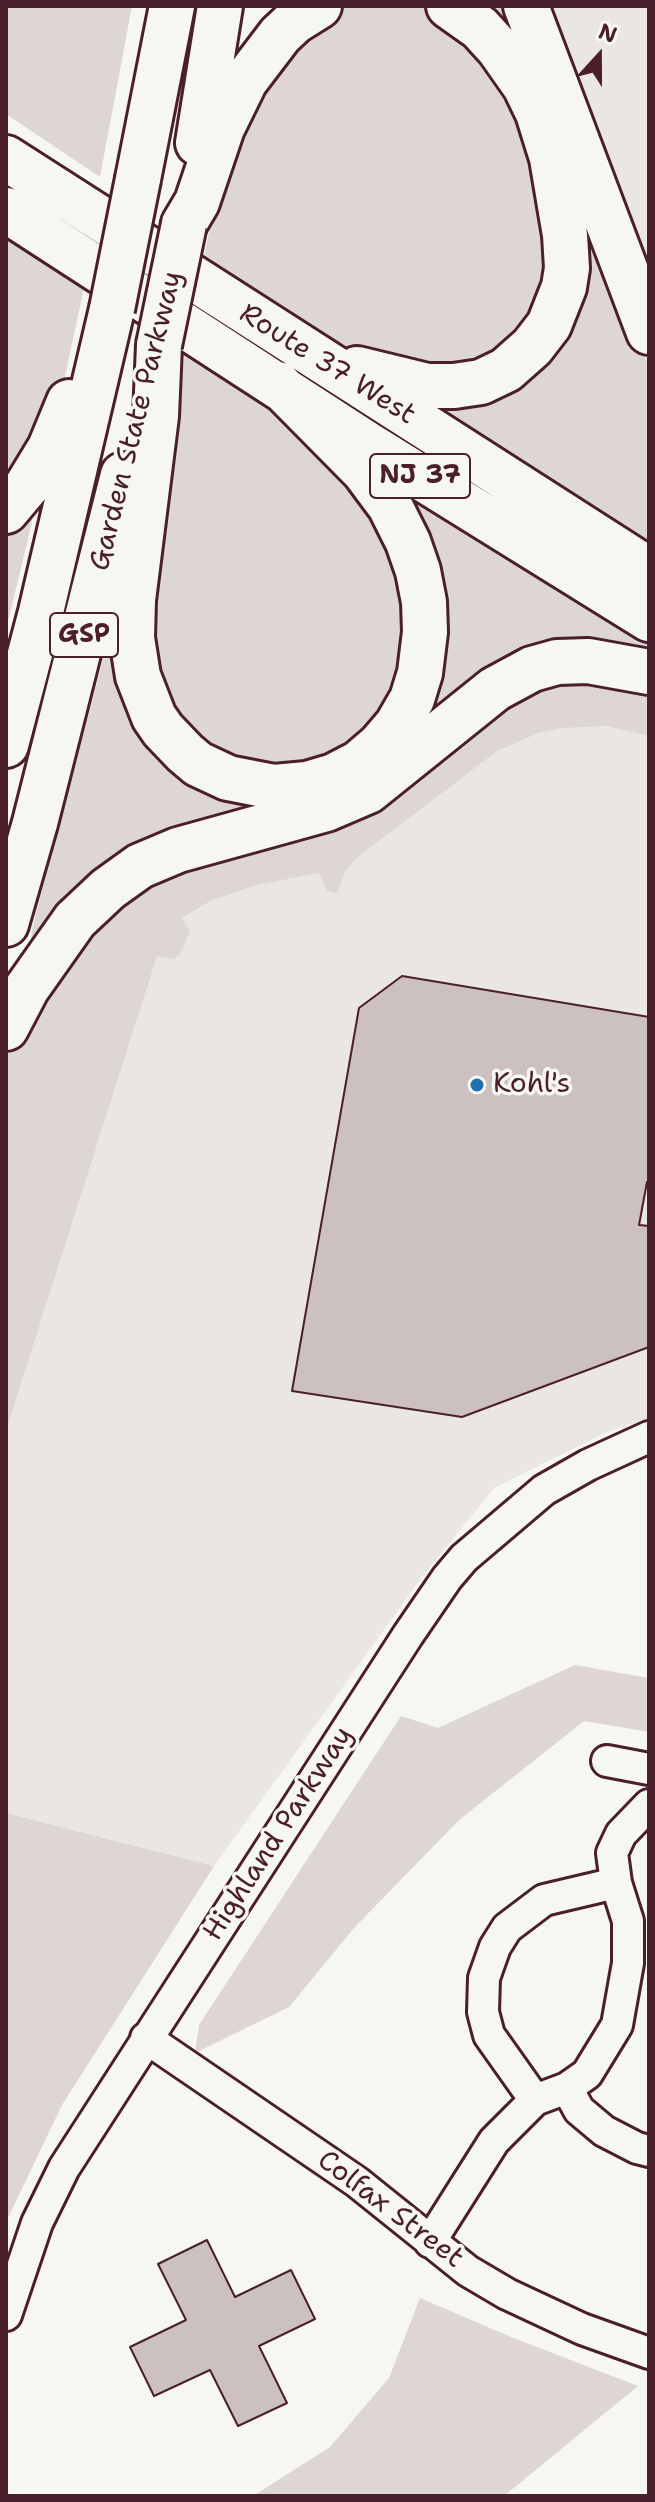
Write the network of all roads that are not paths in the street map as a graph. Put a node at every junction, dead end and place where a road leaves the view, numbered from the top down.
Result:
1 (150, 6) edge
2 (172, 6) edge
3 (220, 6) edge
4 (319, 6) edge
5 (449, 6) edge
6 (526, 6) edge
7 (7, 158) edge
8 (138, 179) junction
9 (6, 210) edge
10 (6, 218) edge
11 (184, 224) junction
12 (46, 236) junction
13 (112, 309) junction
14 (649, 332) edge
15 (159, 345) junction
16 (313, 356) junction
17 (278, 384) junction
18 (6, 511) edge
19 (649, 570) edge
20 (649, 619) edge
21 (649, 672) edge
22 (6, 745) edge
23 (6, 924) edge
24 (6, 1028) edge
25 (649, 1437) edge
26 (607, 1761) dead end
27 (649, 1769) edge
28 (649, 1805) edge
29 (616, 1883) junction
30 (146, 2038) junction
31 (567, 2088) junction
32 (535, 2100) junction
33 (649, 2151) edge
34 (430, 2242) junction
35 (6, 2315) edge
36 (649, 2353) edge

1 - 8 highway
2 - 8 highway, Garden State Parkway / GSP
3 - 11 highway, Garden State Parkway / GSP
4 - 11 highway
5 - 16 highway
6 - 14 highway
7 - 16 highway, Route 37 West / NJ 37
8 - 13 highway, Garden State Parkway / GSP, bridge
9 - 12 highway, Route 37 West / NJ 37
10 - 12 highway
11 - 15 highway, Garden State Parkway / GSP, bridge
12 - 17 highway, Route 37 West / NJ 37
13 - 18 highway
13 - 22 highway, Garden State Parkway / GSP
15 - 17 highway
15 - 23 highway, Garden State Parkway / GSP
16 - 19 highway, Route 37 West / NJ 37
17 - 20 highway, Route 37 West / NJ 37
21 - 24 highway
25 - 30 street, Highland Parkway
26 - 27 street
28 - 29 street
29 - 31 street
29 - 32 street
30 - 34 street, Colfax Street
30 - 35 street, Highland Parkway
31 - 32 street
31 - 33 street
32 - 34 street
34 - 36 street, Colfax Street

